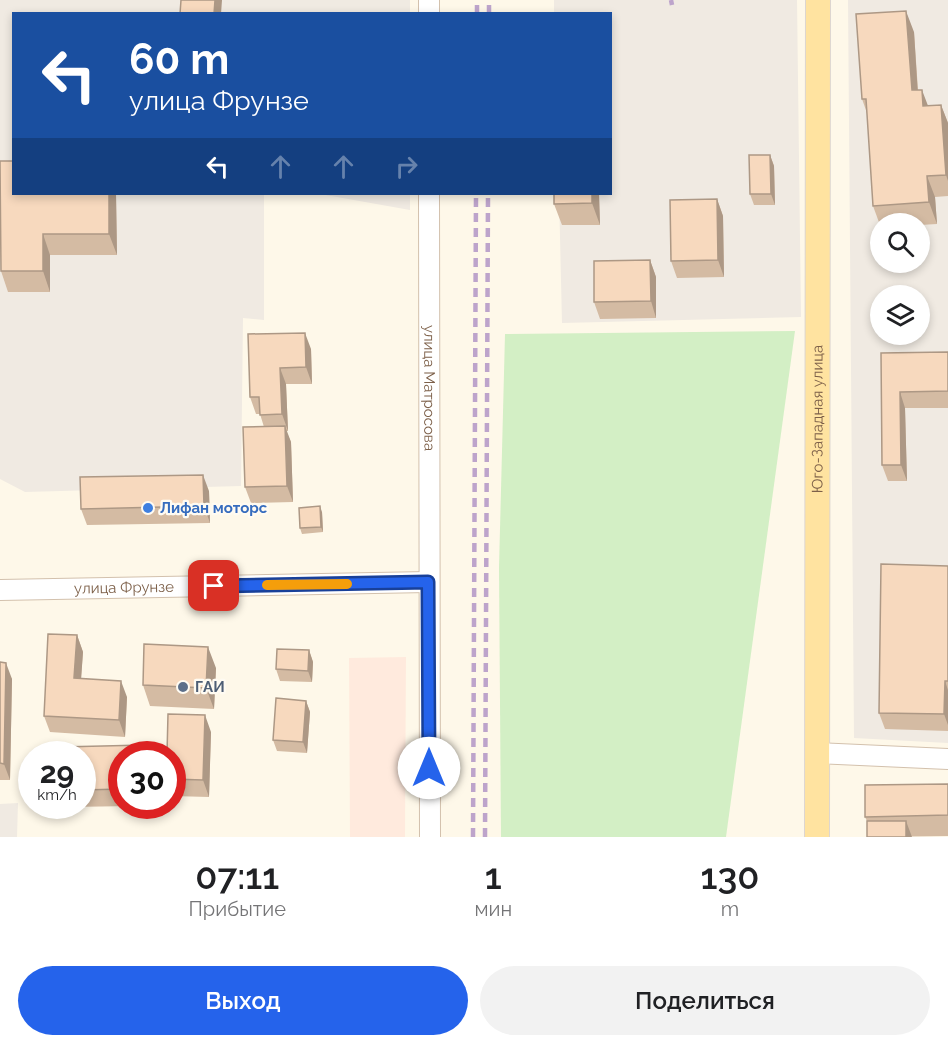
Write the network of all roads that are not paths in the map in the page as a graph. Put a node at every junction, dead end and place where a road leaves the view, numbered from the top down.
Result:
1 (818, 0) edge
2 (429, 195) edge
3 (428, 582) junction
4 (0, 590) edge
5 (816, 753) junction
6 (948, 759) edge
7 (430, 837) edge
8 (817, 837) edge

1 - 5 main road, Юго-Западная улица
2 - 3 street, улица Матросова
3 - 4 street, улица Фрунзе
3 - 7 street, улица Матросова
5 - 6 street
5 - 8 main road, Юго-Западная улица

